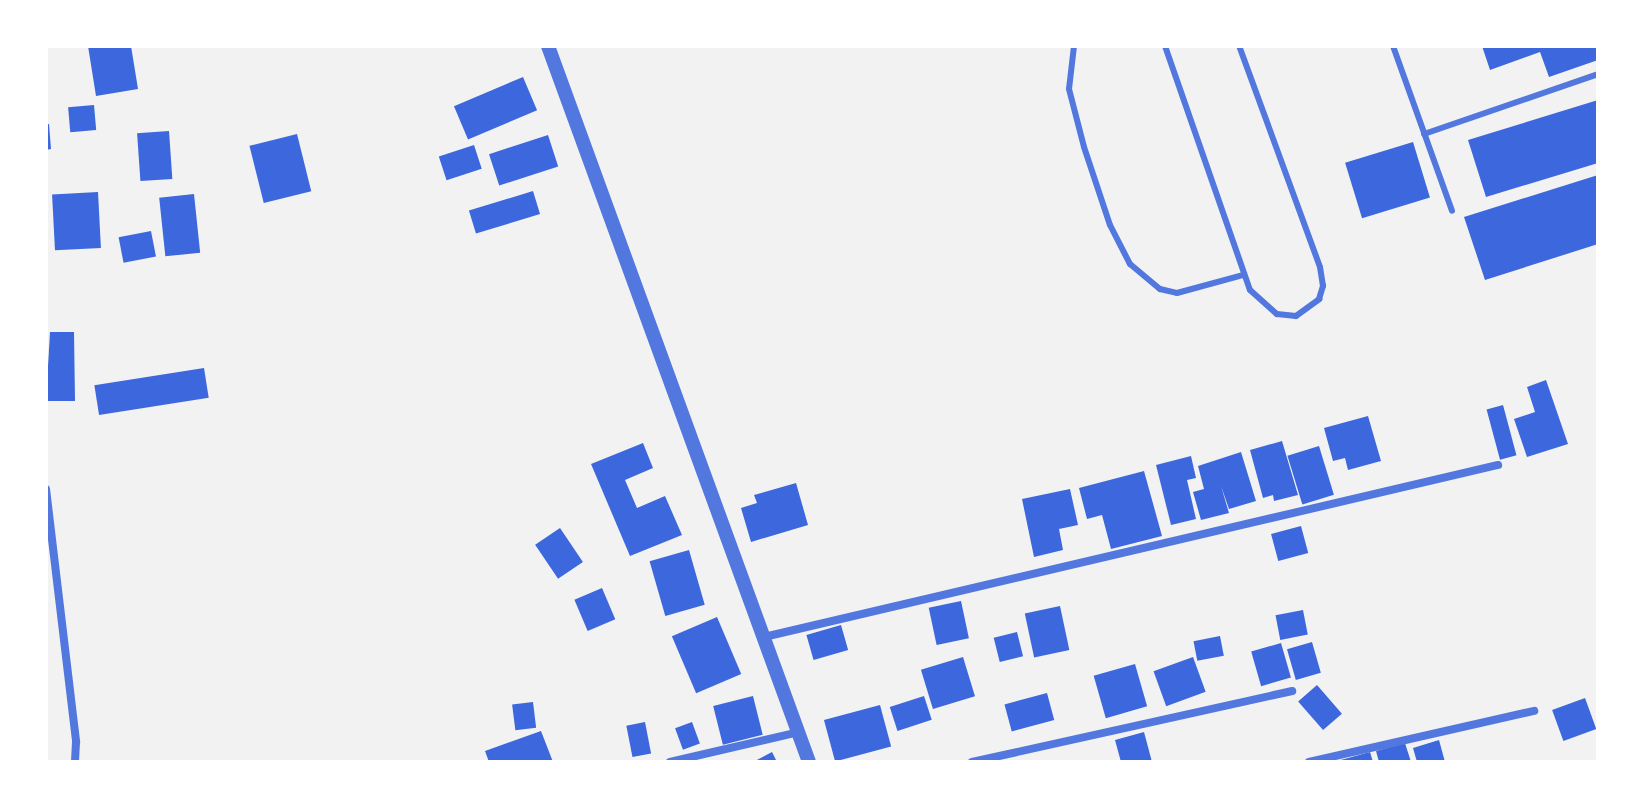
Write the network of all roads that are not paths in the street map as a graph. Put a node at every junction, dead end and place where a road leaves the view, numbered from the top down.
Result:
1 (548, 46) edge
2 (1074, 46) edge
3 (1165, 46) edge
4 (1239, 46) edge
5 (1393, 46) edge
6 (1598, 74) edge
7 (1424, 134) junction
8 (1452, 211) dead end
9 (1243, 275) junction
10 (1498, 465) dead end
11 (46, 489) edge
12 (764, 637) junction
13 (1292, 691) dead end
14 (1534, 711) dead end
15 (799, 732) junction
16 (75, 762) edge
17 (670, 762) edge
18 (809, 762) edge
19 (972, 762) edge
20 (1309, 762) edge

1 - 12 street
2 - 9 lane
3 - 9 lane
4 - 9 lane
5 - 7 lane
6 - 7 lane
7 - 8 lane
10 - 12 street
11 - 16 street
12 - 15 street
13 - 19 street
14 - 20 street
15 - 17 street
15 - 18 street

